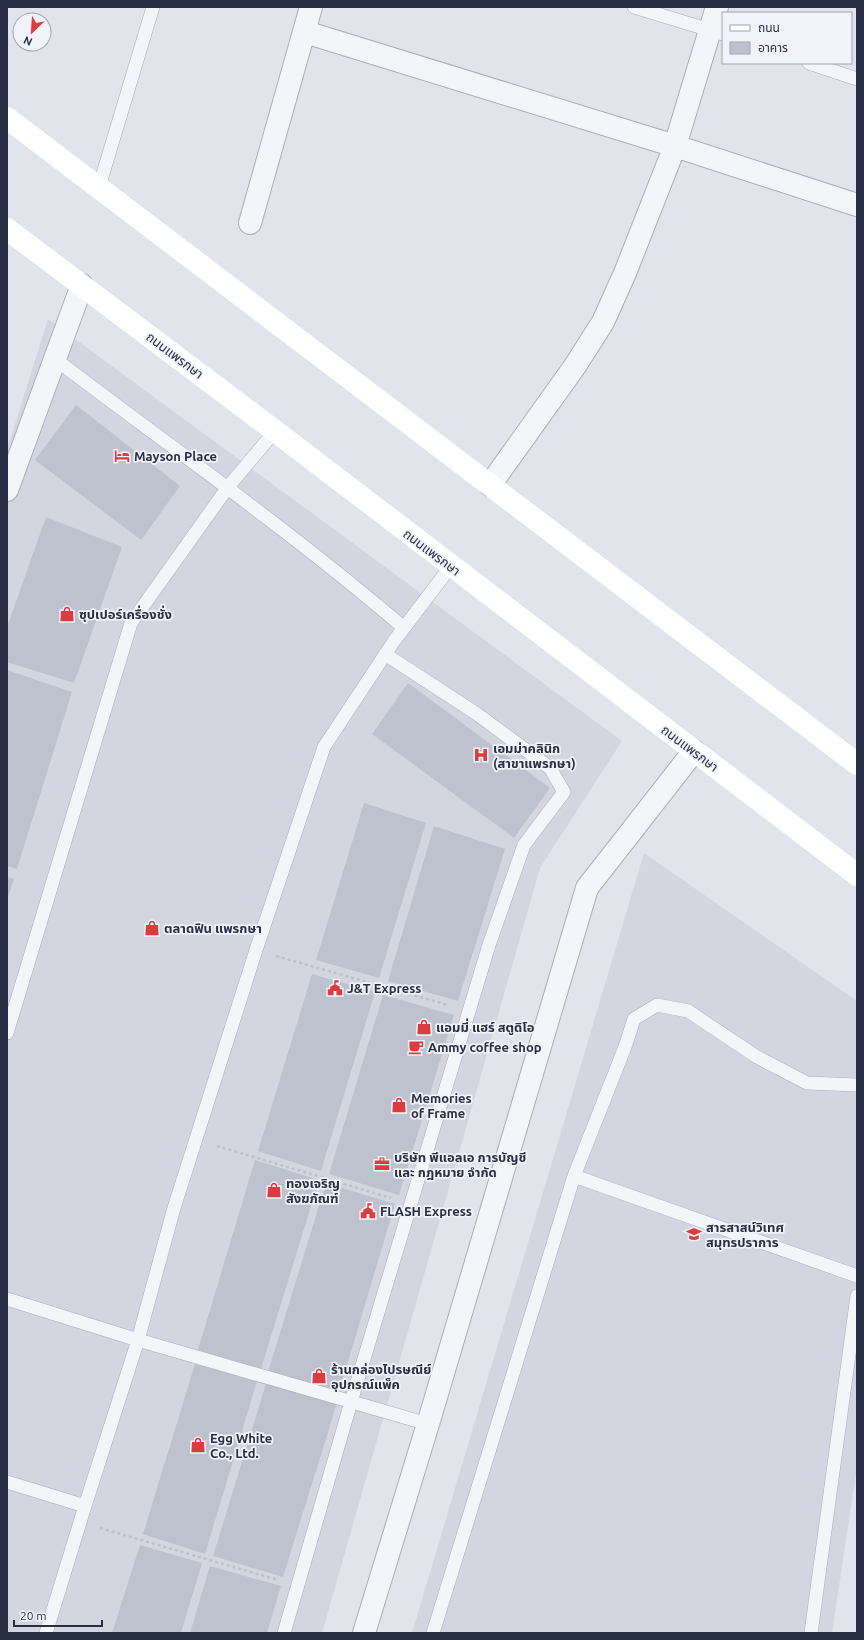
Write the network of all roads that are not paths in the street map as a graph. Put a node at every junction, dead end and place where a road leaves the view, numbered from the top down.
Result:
1 (152, 7) edge
2 (311, 7) edge
3 (634, 7) edge
4 (717, 7) edge
5 (304, 32) junction
6 (717, 32) edge
7 (812, 64) edge
8 (857, 79) edge
9 (7, 118) edge
10 (675, 146) junction
11 (99, 187) junction
12 (857, 205) edge
13 (250, 223) dead end
14 (7, 229) edge
15 (82, 286) junction
16 (55, 360) junction
17 (275, 431) junction
18 (490, 484) junction
19 (228, 487) junction
20 (7, 490) edge
21 (451, 566) junction
22 (404, 628) junction
23 (385, 654) junction
24 (694, 751) junction
25 (857, 764) edge
26 (857, 876) edge
27 (7, 1033) edge
28 (857, 1085) edge
29 (574, 1176) junction
30 (857, 1276) edge
31 (857, 1296) edge
32 (7, 1299) edge
33 (138, 1340) junction
34 (351, 1402) junction
35 (428, 1424) junction
36 (7, 1482) edge
37 (84, 1506) junction
38 (46, 1633) edge
39 (284, 1633) edge
40 (364, 1633) edge
41 (433, 1633) edge
42 (811, 1633) edge

1 - 11 lane
2 - 5 street
3 - 6 lane
4 - 6 street
5 - 10 street
5 - 13 street
6 - 10 street
7 - 8 lane
9 - 11 main road
10 - 12 street
10 - 18 street
11 - 18 main road
14 - 15 main road, ถนนแพรกษา
15 - 16 street
15 - 17 main road, ถนนแพรกษา
16 - 19 lane
16 - 20 street
17 - 19 lane
17 - 21 main road, ถนนแพรกษา
18 - 25 main road
19 - 22 lane
19 - 27 lane
21 - 22 lane
21 - 24 main road, ถนนแพรกษา
22 - 23 lane
23 - 33 lane
23 - 34 lane
24 - 26 main road, ถนนแพรกษา
24 - 35 street
28 - 29 lane
29 - 30 lane
29 - 41 lane
31 - 42 lane
32 - 33 lane
33 - 34 lane
33 - 37 lane
34 - 35 lane
34 - 39 lane
35 - 40 street
36 - 37 lane
37 - 38 lane

